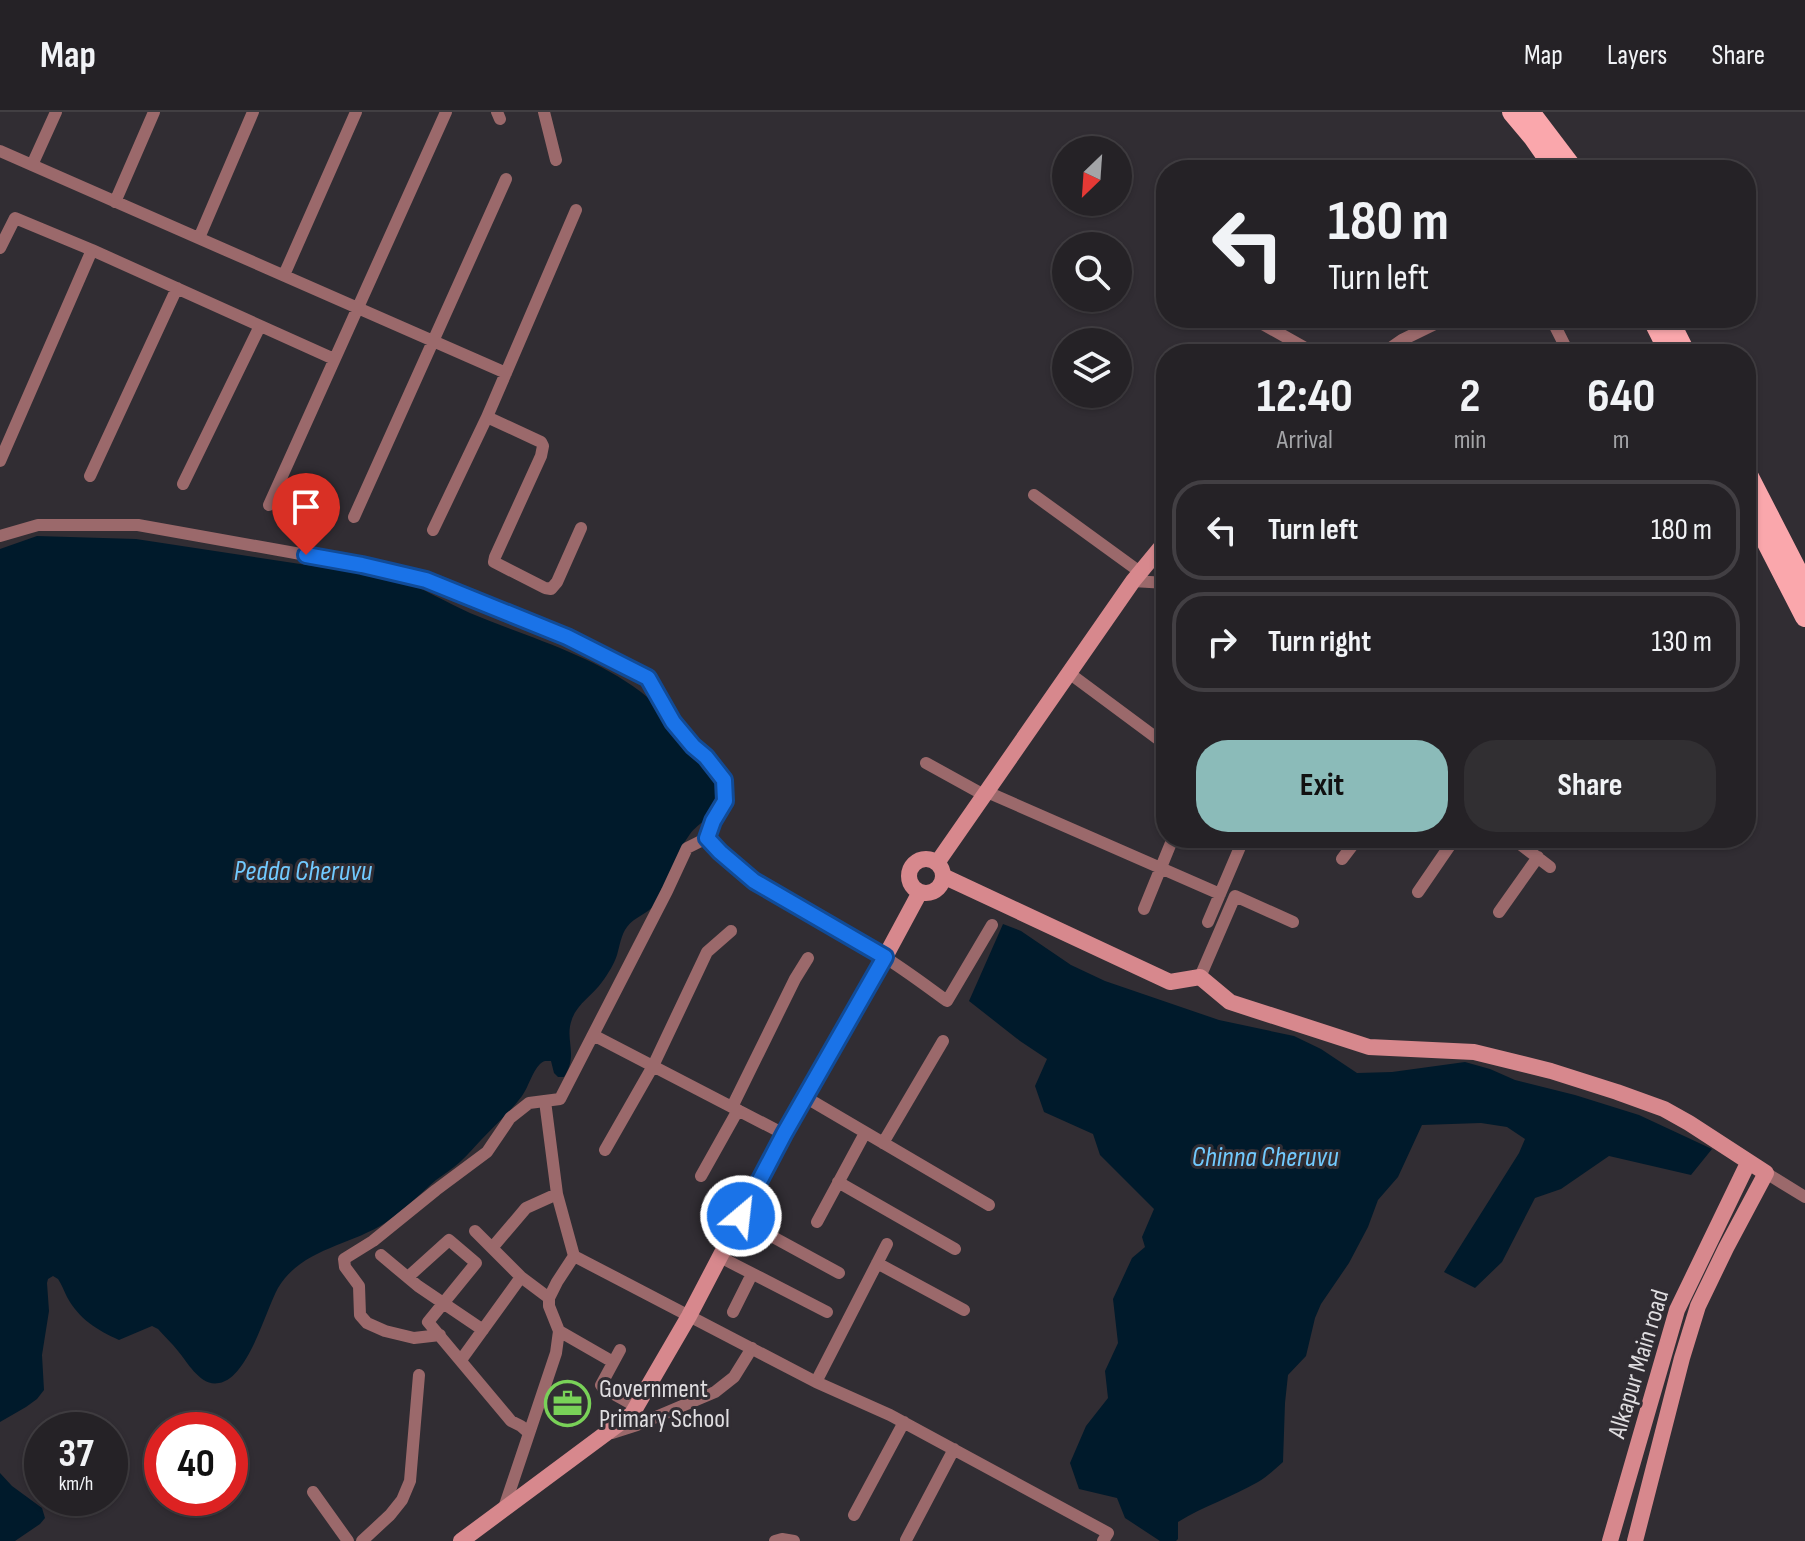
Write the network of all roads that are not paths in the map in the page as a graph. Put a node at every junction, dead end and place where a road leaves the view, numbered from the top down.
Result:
1 (56, 112) edge
2 (154, 112) edge
3 (253, 112) edge
4 (356, 112) edge
5 (446, 112) edge
6 (544, 112) edge
7 (1512, 112) edge
8 (1530, 112) edge
9 (0, 151) edge
10 (556, 160) dead end
11 (1549, 160) edge
12 (1566, 160) edge
13 (32, 165) junction
14 (506, 179) dead end
15 (115, 202) junction
16 (576, 210) dead end
17 (199, 238) junction
18 (0, 248) edge
19 (92, 250) junction
20 (284, 275) junction
21 (177, 288) junction
22 (357, 307) junction
23 (260, 326) junction
24 (1270, 328) edge
25 (1427, 328) edge
26 (434, 341) junction
27 (1298, 344) edge
28 (1396, 344) edge
29 (334, 359) junction
30 (506, 373) junction
31 (487, 417) junction
32 (0, 461) edge
33 (90, 476) dead end
34 (183, 484) dead end
35 (1756, 490) edge
36 (1034, 495) dead end
37 (269, 505) dead end
38 (354, 517) dead end
39 (581, 528) dead end
40 (433, 530) dead end
41 (1756, 535) edge
42 (0, 536) edge
43 (1156, 553) edge
44 (1136, 577) junction
45 (1156, 581) edge
46 (1805, 586) edge
47 (1805, 617) edge
48 (1069, 673) junction
49 (1156, 738) edge
50 (926, 763) dead end
51 (986, 793) junction
52 (707, 838) junction
53 (1169, 848) edge
54 (1240, 848) edge
55 (1350, 848) edge
56 (1448, 848) edge
57 (1526, 848) edge
58 (1538, 857) junction
59 (1342, 859) dead end
60 (1550, 867) dead end
61 (1160, 869) junction
62 (940, 870) junction
63 (920, 892) junction
64 (1418, 892) dead end
65 (1220, 894) junction
66 (1144, 909) dead end
67 (1499, 912) dead end
68 (1208, 922) dead end
69 (1293, 922) dead end
70 (992, 925) dead end
71 (731, 931) dead end
72 (885, 957) junction
73 (808, 958) dead end
74 (1200, 977) junction
75 (593, 1035) junction
76 (943, 1041) dead end
77 (653, 1066) junction
78 (805, 1097) junction
79 (545, 1101) junction
80 (735, 1108) junction
81 (865, 1133) junction
82 (784, 1134) junction
83 (883, 1143) junction
84 (605, 1150) dead end
85 (1748, 1163) junction
86 (1766, 1173) junction
87 (701, 1176) dead end
88 (838, 1182) junction
89 (557, 1194) junction
90 (1805, 1197) edge
91 (989, 1205) dead end
92 (740, 1219) junction
93 (817, 1222) dead end
94 (475, 1231) dead end
95 (887, 1244) dead end
96 (492, 1248) junction
97 (955, 1249) dead end
98 (381, 1255) dead end
99 (574, 1256) junction
100 (720, 1257) junction
101 (877, 1263) junction
102 (839, 1273) dead end
103 (752, 1274) junction
104 (408, 1277) junction
105 (521, 1277) junction
106 (549, 1298) junction
107 (444, 1303) junction
108 (964, 1310) dead end
109 (733, 1312) dead end
110 (827, 1312) dead end
111 (689, 1316) junction
112 (483, 1330) junction
113 (559, 1331) junction
114 (440, 1335) junction
115 (752, 1348) junction
116 (620, 1350) dead end
117 (461, 1360) junction
118 (613, 1362) junction
119 (419, 1375) dead end
120 (816, 1382) junction
121 (637, 1407) junction
122 (904, 1422) junction
123 (529, 1433) junction
124 (605, 1435) junction
125 (954, 1449) junction
126 (313, 1492) dead end
127 (504, 1508) junction
128 (854, 1515) dead end
129 (906, 1540) edge
130 (348, 1541) edge
131 (362, 1541) edge
132 (461, 1541) edge
133 (775, 1541) edge
134 (794, 1541) edge
135 (1103, 1541) edge
136 (1610, 1541) edge
137 (1635, 1541) edge

1 - 13 street
2 - 15 street
3 - 17 street
4 - 20 street
5 - 22 street
6 - 10 street
7 - 11 main road
8 - 12 main road
9 - 13 street
13 - 15 street
14 - 26 street
15 - 17 street
16 - 30 street
17 - 20 street
18 - 19 street
19 - 21 street
19 - 32 street
20 - 22 street
21 - 23 street
21 - 33 street
22 - 26 street
22 - 29 street
23 - 29 street
23 - 34 street
24 - 27 street
25 - 28 street
26 - 30 street
26 - 38 street
29 - 37 street
30 - 31 street
31 - 39 street
31 - 40 street
35 - 46 main road
36 - 44 street
41 - 47 main road
42 - 52 street
43 - 44 street
44 - 45 street
44 - 48 street
48 - 49 street
48 - 51 street
50 - 51 street
51 - 61 street
51 - 62 street
52 - 72 street
52 - 75 street
53 - 61 street
54 - 65 street
55 - 59 street
56 - 64 street
57 - 58 street
58 - 60 street
58 - 67 street
61 - 65 street
61 - 66 street
62 - 63 street
62 - 63 street
62 - 74 street
63 - 72 street
65 - 68 street
69 - 74 street
70 - 72 street
71 - 77 street
72 - 78 street
73 - 80 street
74 - 85 street
75 - 77 street
75 - 79 street
76 - 83 street
77 - 80 street
77 - 84 street
78 - 81 street
78 - 82 street
79 - 89 street
79 - 114 street
80 - 82 street
80 - 87 street
81 - 83 street
81 - 88 street
82 - 92 street
83 - 91 street
85 - 86 street
85 - 136 street, Alkapur Main road
86 - 90 street
86 - 137 street, Alkapur Main road
88 - 93 street
88 - 97 street
89 - 96 street
89 - 99 street
92 - 100 street
92 - 102 street
94 - 96 street
95 - 101 street
96 - 105 street
98 - 104 street
99 - 106 street
99 - 111 street
100 - 103 street
100 - 111 street
101 - 108 street
101 - 120 street
103 - 109 street
103 - 110 street
104 - 107 street
104 - 107 street
105 - 106 street
105 - 112 street
106 - 113 street
107 - 112 street
107 - 114 street
111 - 115 street
111 - 121 street
112 - 117 street
113 - 118 street
113 - 123 street
114 - 117 street
115 - 120 street
115 - 124 street
116 - 118 street
117 - 123 street
118 - 121 street
119 - 131 street
120 - 122 street
121 - 124 street
122 - 125 street
122 - 128 street
123 - 127 street
124 - 127 street
125 - 129 street
125 - 135 street
126 - 130 street
127 - 132 street
133 - 134 street

